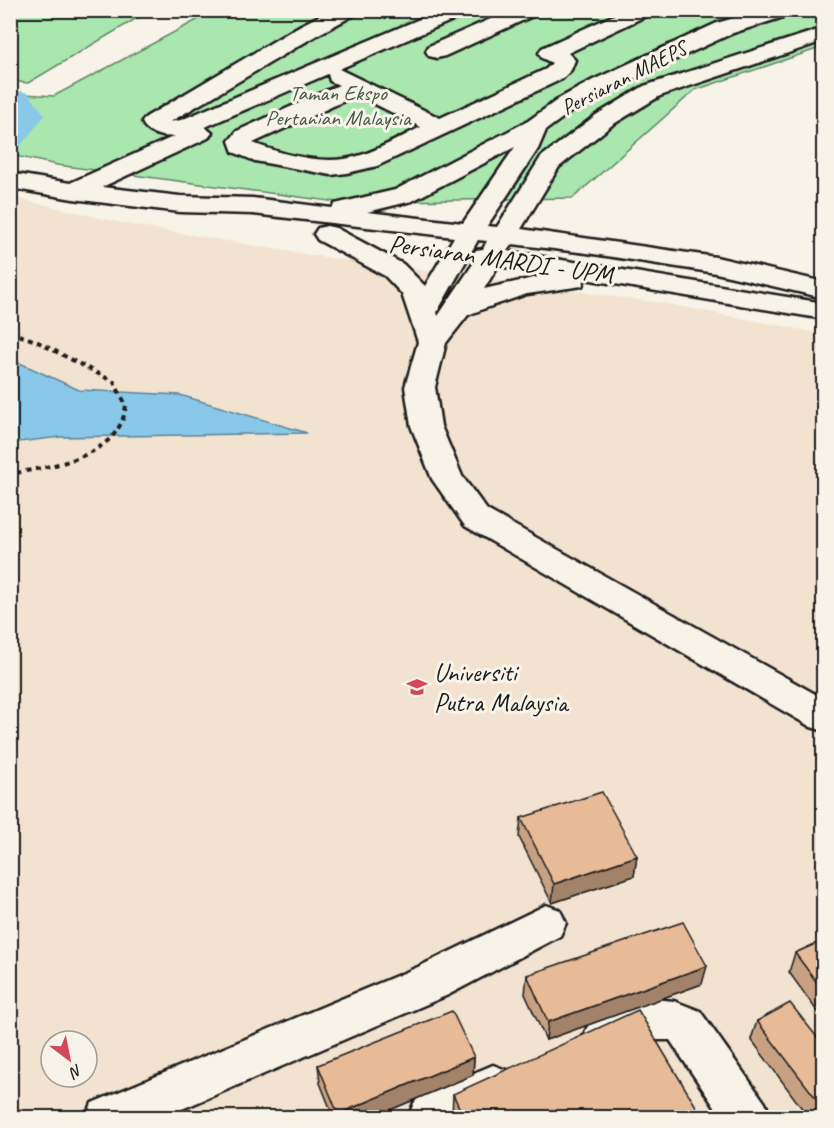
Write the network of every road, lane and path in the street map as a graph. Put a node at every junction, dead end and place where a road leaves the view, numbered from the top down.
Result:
1 (349, 10) edge
2 (460, 10) edge
3 (486, 10) edge
4 (530, 10) edge
5 (644, 10) edge
6 (795, 14) edge
7 (824, 34) edge
8 (437, 51) dead end
9 (241, 70) junction
10 (334, 75) junction
11 (357, 86) junction
12 (279, 92) junction
13 (536, 126) junction
14 (441, 128) junction
15 (10, 180) edge
16 (73, 191) junction
17 (530, 192) junction
18 (180, 204) junction
19 (310, 214) junction
20 (327, 234) junction
21 (465, 242) junction
22 (587, 245) junction
23 (497, 247) junction
24 (643, 280) junction
25 (824, 290) edge
26 (458, 309) junction
27 (824, 311) edge
28 (428, 327) junction
29 (10, 332) edge
30 (10, 474) edge
31 (824, 717) edge
32 (546, 924) dead end
33 (573, 1051) edge
34 (531, 1069) edge
35 (108, 1118) edge
36 (430, 1118) edge
37 (749, 1118) edge

1 - 9 street
2 - 12 street
3 - 10 street
4 - 8 street
5 - 14 street
6 - 13 street, Persiaran MAEPS
7 - 17 street, Persiaran MAEPS
9 - 12 street
9 - 12 street
10 - 11 street
10 - 12 street
11 - 14 street
11 - 14 street
12 - 16 street
13 - 19 street
13 - 21 street, Persiaran MAEPS
15 - 16 street, Persiaran MARDI - UPM
16 - 18 street, Persiaran MARDI - UPM
17 - 22 street
17 - 23 street, Persiaran MAEPS
18 - 19 street, Persiaran MARDI - UPM
18 - 20 street, Persiaran MARDI - UPM
19 - 21 street, Persiaran MARDI - UPM
20 - 21 street, Persiaran MARDI - UPM
20 - 28 street
21 - 23 street, Persiaran MARDI - UPM
21 - 28 street, Persiaran MAEPS
22 - 23 street, Persiaran MARDI - UPM
22 - 25 street, Persiaran MARDI - UPM
23 - 24 street, Persiaran MARDI - UPM
23 - 26 street, Persiaran MAEPS
24 - 26 street
24 - 27 street, Persiaran MARDI - UPM
26 - 28 street, Persiaran MAEPS
28 - 31 street
29 - 30 path
32 - 35 street
33 - 37 street
34 - 36 street

